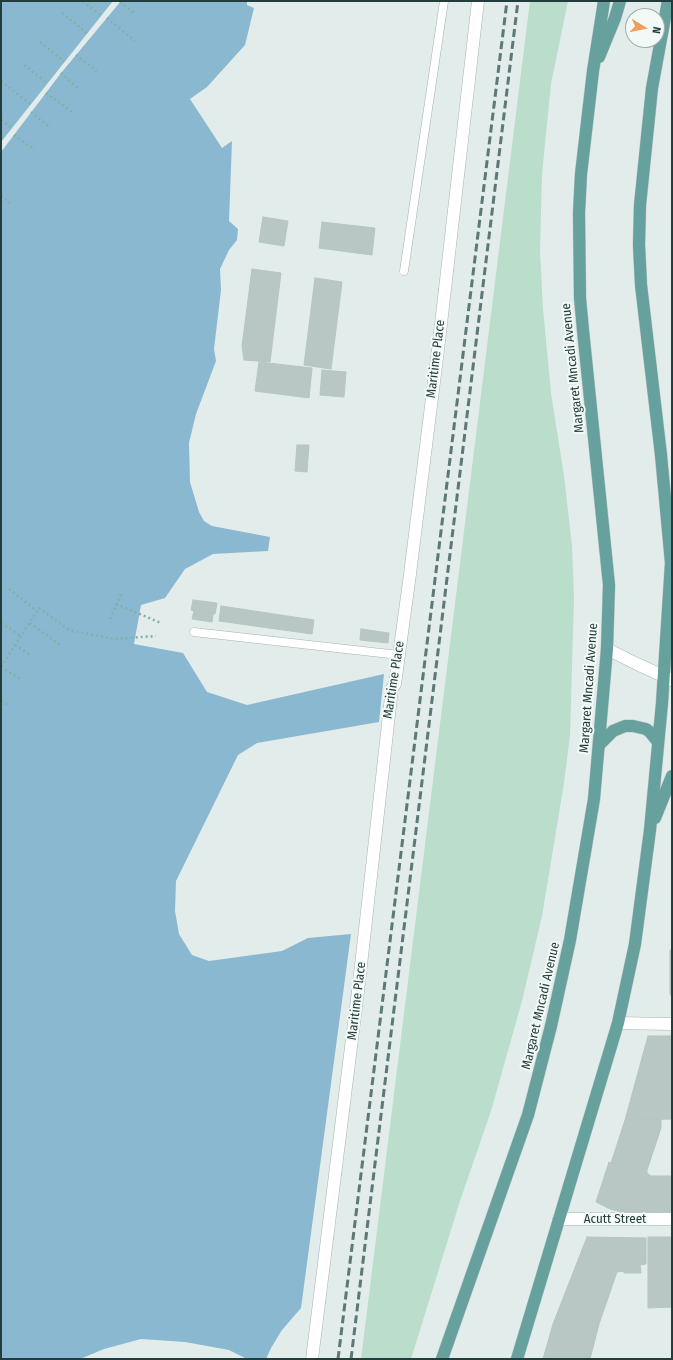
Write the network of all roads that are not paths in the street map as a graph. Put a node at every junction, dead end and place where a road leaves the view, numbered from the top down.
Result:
1 (444, 1) edge
2 (478, 1) edge
3 (604, 1) edge
4 (620, 1) edge
5 (668, 1) edge
6 (593, 71) junction
7 (404, 271) dead end
8 (194, 632) dead end
9 (608, 649) junction
10 (399, 655) junction
11 (668, 678) edge
12 (658, 742) junction
13 (600, 744) junction
14 (672, 776) edge
15 (650, 830) junction
16 (618, 1023) junction
17 (672, 1024) edge
18 (559, 1219) junction
19 (672, 1220) edge
20 (312, 1359) edge
21 (442, 1359) edge
22 (517, 1359) edge

1 - 7 lane
2 - 10 street, Maritime Place
3 - 6 main road, Margaret Mncadi Avenue
4 - 6 main road
5 - 11 main road
6 - 9 main road, Margaret Mncadi Avenue
8 - 10 lane
9 - 11 street
9 - 13 main road, Margaret Mncadi Avenue
10 - 20 street, Maritime Place
11 - 12 main road
12 - 13 main road
12 - 15 main road
13 - 21 main road, Margaret Mncadi Avenue
14 - 15 main road
15 - 16 main road
16 - 17 street
16 - 18 main road
18 - 19 street, Acutt Street
18 - 22 main road

